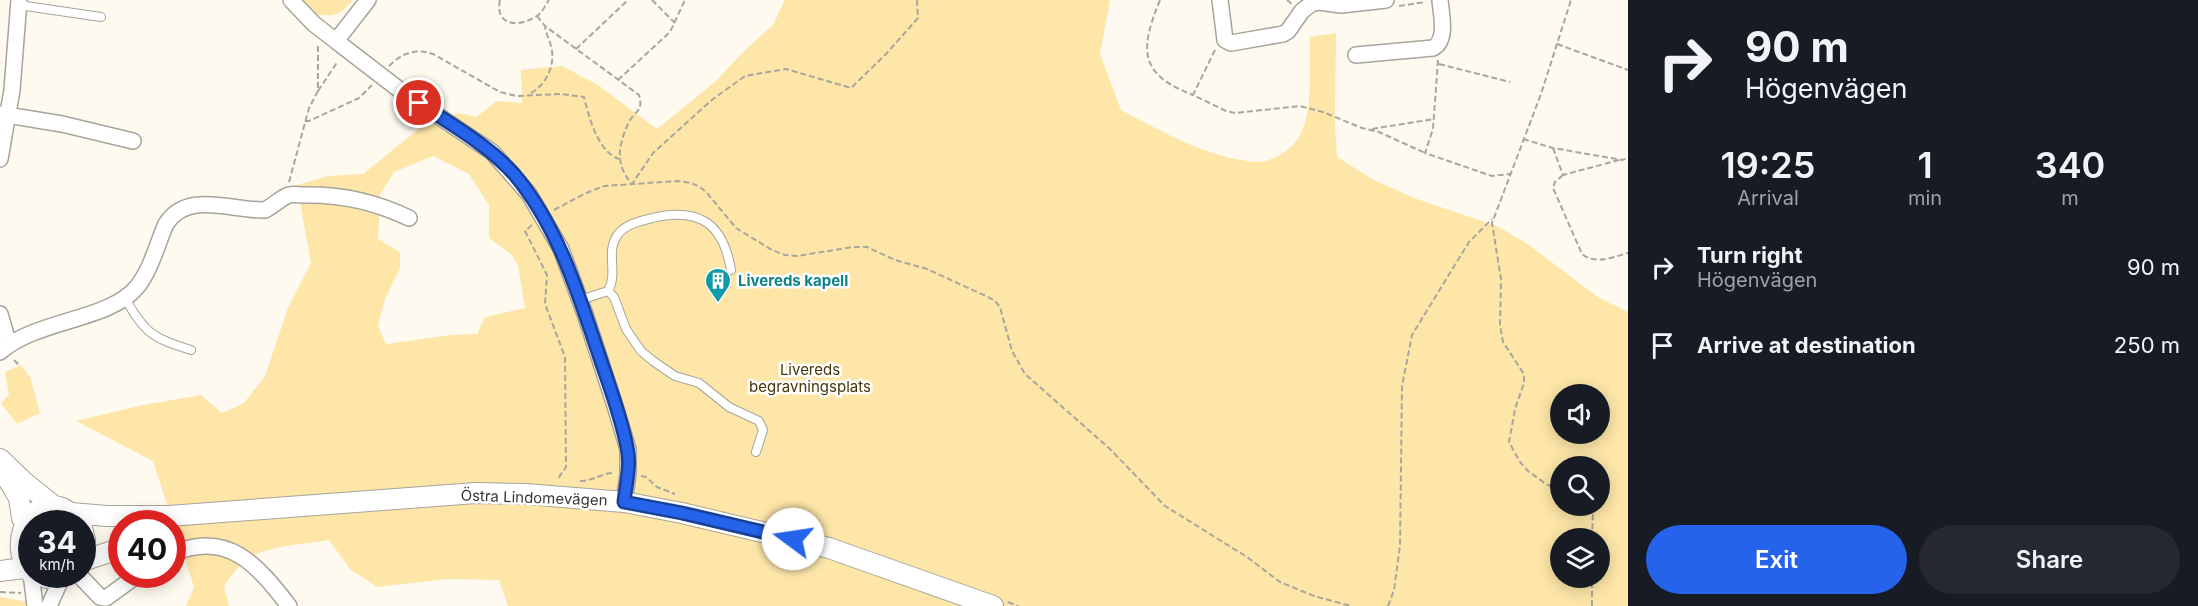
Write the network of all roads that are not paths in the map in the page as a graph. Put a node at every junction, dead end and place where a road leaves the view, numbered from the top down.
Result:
1 (291, 0) edge
2 (368, 0) edge
3 (1220, 0) edge
4 (1386, 0) edge
5 (1440, 0) edge
6 (19, 2) edge
7 (101, 17) dead end
8 (336, 41) junction
9 (1356, 55) dead end
10 (4, 115) edge
11 (133, 141) dead end
12 (0, 159) edge
13 (409, 218) dead end
14 (731, 270) dead end
15 (608, 291) junction
16 (125, 298) junction
17 (580, 300) junction
18 (0, 314) edge
19 (191, 350) dead end
20 (6, 351) edge
21 (756, 452) dead end
22 (0, 459) edge
23 (0, 466) edge
24 (624, 502) junction
25 (21, 510) edge
26 (53, 510) edge
27 (186, 522) edge
28 (18, 524) edge
29 (7, 542) edge
30 (186, 550) edge
31 (18, 558) edge
32 (0, 571) edge
33 (18, 572) edge
34 (32, 588) edge
35 (61, 588) edge
36 (87, 588) edge
37 (120, 588) edge
38 (35, 606) edge
39 (50, 606) edge
40 (289, 606) edge
41 (993, 606) edge

1 - 8 street
2 - 8 street
3 - 4 street
5 - 9 street
6 - 7 lane
6 - 10 street
8 - 17 street
10 - 11 street
10 - 12 street
13 - 16 street
14 - 15 lane
15 - 17 lane
15 - 21 lane
16 - 19 lane
16 - 20 street
17 - 24 street
18 - 20 street
22 - 26 street
23 - 25 street
24 - 27 street, Östra Lindomevägen
24 - 41 street, Östra Lindomevägen
28 - 29 street
29 - 31 street
30 - 40 street
32 - 33 street
34 - 38 street
35 - 39 street
36 - 37 street

